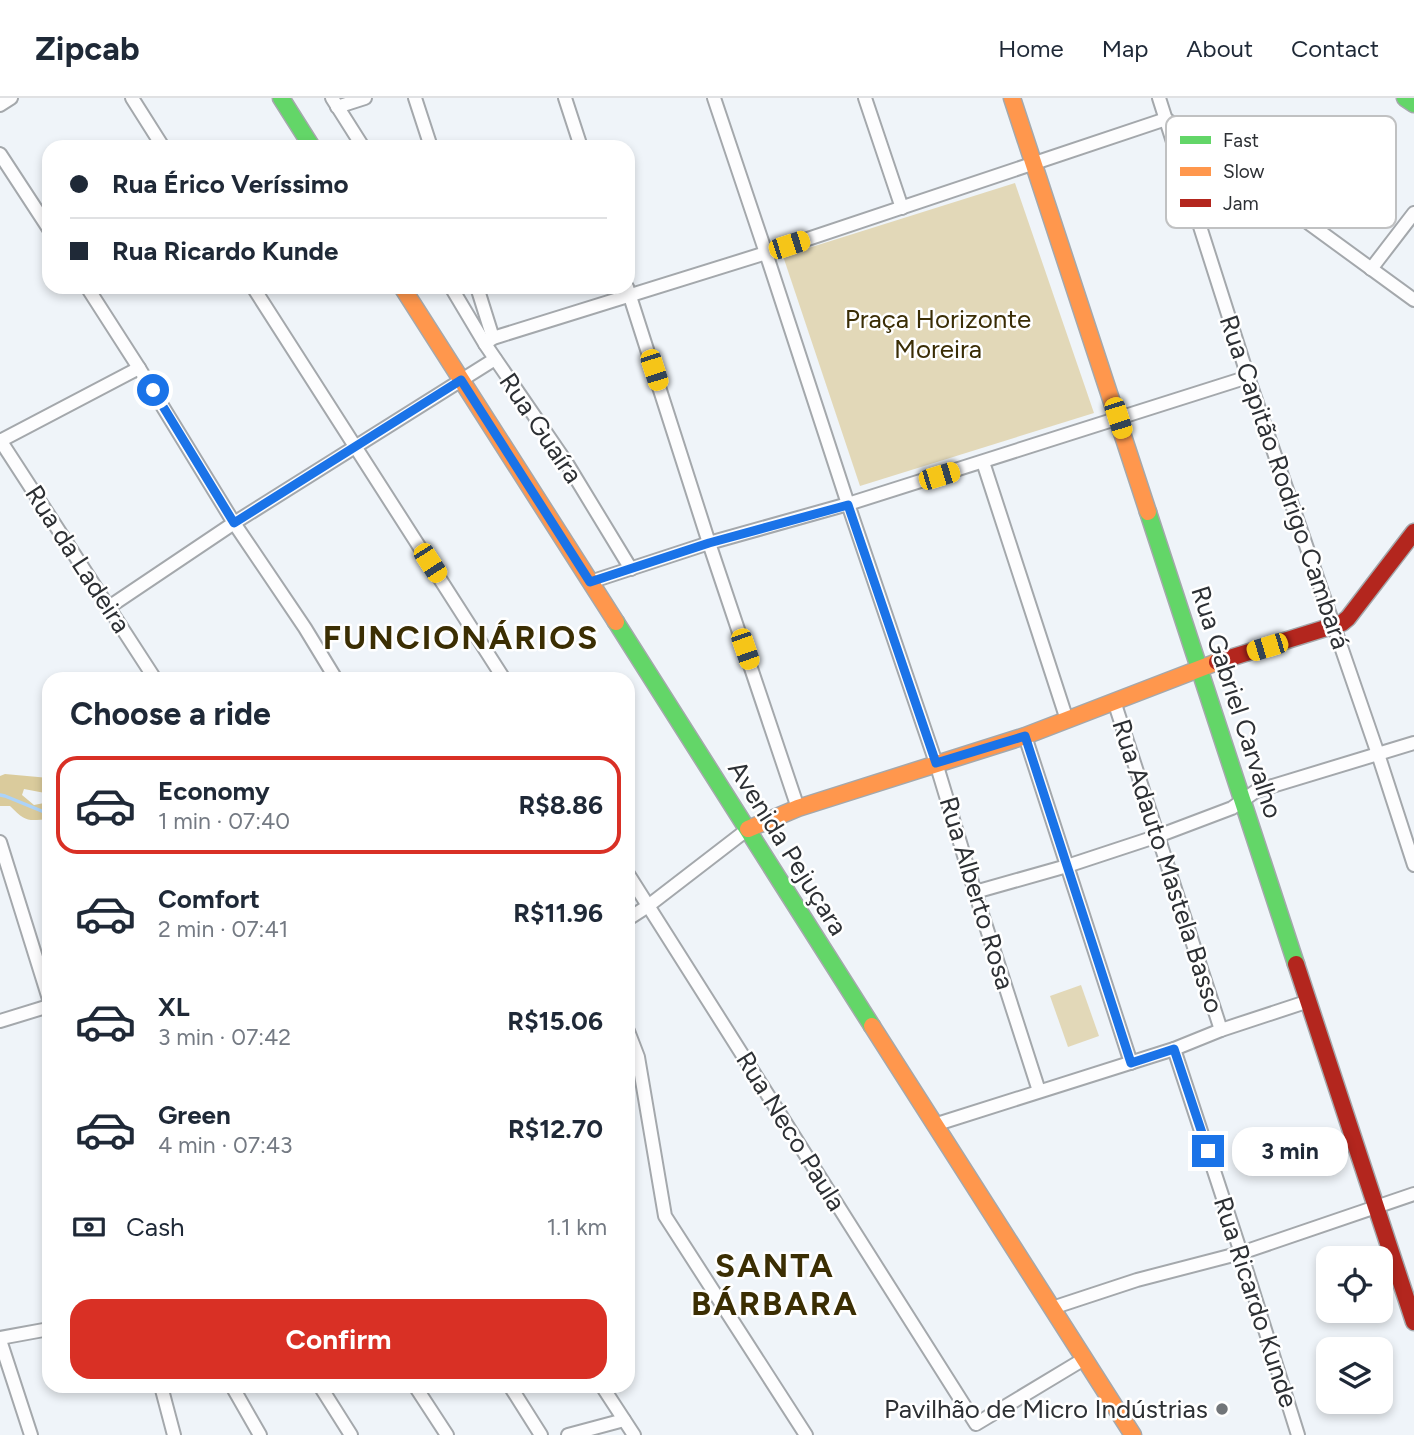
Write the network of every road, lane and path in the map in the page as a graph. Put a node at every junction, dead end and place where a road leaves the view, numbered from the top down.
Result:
1 (11, 98) edge
2 (132, 98) edge
3 (281, 98) edge
4 (365, 98) edge
5 (415, 98) edge
6 (565, 98) edge
7 (714, 98) edge
8 (865, 98) edge
9 (1012, 98) edge
10 (1159, 98) edge
11 (1405, 98) edge
12 (334, 102) edge
13 (1414, 104) edge
14 (0, 105) edge
15 (1166, 119) joint
16 (159, 140) edge
17 (308, 140) edge
18 (358, 140) edge
19 (429, 140) edge
20 (579, 140) edge
21 (0, 154) edge
22 (1033, 162) junction
23 (902, 208) junction
24 (1414, 213) edge
25 (42, 218) edge
26 (1201, 228) edge
27 (1315, 228) edge
28 (766, 253) junction
29 (1371, 269) junction
30 (635, 289) edge
31 (91, 294) edge
32 (258, 294) edge
33 (406, 294) edge
34 (456, 294) edge
35 (479, 294) edge
36 (621, 294) edge
37 (630, 294) edge
38 (1414, 300) edge
39 (489, 341) junction
40 (495, 359) junction
41 (139, 368) junction
42 (1248, 377) junction
43 (461, 380) junction
44 (1118, 418) junction
45 (0, 441) edge
46 (356, 447) junction
47 (984, 462) junction
48 (848, 505) junction
49 (234, 523) junction
50 (1412, 538) edge
51 (709, 543) junction
52 (631, 569) junction
53 (590, 582) junction
54 (109, 607) junction
55 (1334, 626) junction
56 (1200, 667) junction
57 (151, 672) edge
58 (332, 672) edge
59 (500, 672) edge
60 (1114, 701) junction
61 (1067, 720) junction
62 (1025, 736) junction
63 (1414, 743) edge
64 (1378, 754) junction
65 (936, 763) junction
66 (1243, 800) junction
67 (798, 808) junction
68 (748, 829) junction
69 (1158, 836) junction
70 (1, 850) edge
71 (1414, 865) edge
72 (1067, 866) junction
73 (635, 885) edge
74 (975, 892) junction
75 (648, 906) junction
76 (635, 914) edge
77 (42, 977) edge
78 (1309, 1001) junction
79 (42, 1008) edge
80 (0, 1021) edge
81 (1221, 1031) junction
82 (635, 1049) edge
83 (1174, 1049) junction
84 (1131, 1063) junction
85 (1039, 1091) junction
86 (934, 1125) junction
87 (1414, 1194) edge
88 (1375, 1207) junction
89 (1241, 1253) junction
90 (1052, 1308) junction
91 (1414, 1322) edge
92 (42, 1330) edge
93 (0, 1339) edge
94 (1084, 1359) junction
95 (163, 1393) edge
96 (236, 1393) edge
97 (324, 1393) edge
98 (420, 1393) edge
99 (514, 1393) edge
100 (607, 1393) edge
101 (624, 1420) junction
102 (31, 1435) edge
103 (174, 1435) edge
104 (260, 1435) edge
105 (351, 1435) edge
106 (447, 1435) edge
107 (541, 1435) edge
108 (568, 1435) edge
109 (634, 1435) edge
110 (806, 1435) edge
111 (1133, 1435) edge
112 (1298, 1435) edge

1 - 14 street
2 - 16 street
3 - 17 street
4 - 12 street
5 - 19 street
6 - 20 street
7 - 28 street, Rua Alberto Rosa
8 - 23 street
9 - 22 street, Rua Gabriel Carvalho
10 - 15 street, Rua Capitão Rodrigo Cambará
11 - 13 street
12 - 18 street
15 - 22 street
21 - 25 street
22 - 23 street
22 - 44 street, Rua Gabriel Carvalho
23 - 28 street
24 - 29 street
26 - 42 street, Rua Capitão Rodrigo Cambará
27 - 29 street
28 - 30 street
28 - 48 street, Rua Alberto Rosa
29 - 38 street
31 - 41 street
32 - 46 street
33 - 43 street, Avenida Pejuçara
34 - 39 street, Rua Guaíra
35 - 39 street
36 - 39 street
37 - 51 street
39 - 40 street, Rua Guaíra
40 - 43 street
40 - 52 street, Rua Guaíra
41 - 45 street
41 - 49 street
42 - 44 street
42 - 55 street, Rua Capitão Rodrigo Cambará
43 - 46 street
43 - 53 street, Avenida Pejuçara
44 - 47 street
44 - 56 street, Rua Gabriel Carvalho
45 - 54 street, Rua da Ladeira
46 - 49 street
46 - 59 street
47 - 48 street
47 - 61 street
48 - 51 street
48 - 65 street, Rua Alberto Rosa
49 - 54 street
49 - 58 street
50 - 55 street
51 - 52 street
51 - 67 street
52 - 53 street
53 - 68 street, Avenida Pejuçara
54 - 57 street, Rua da Ladeira
55 - 56 street
55 - 64 street, Rua Capitão Rodrigo Cambará
56 - 60 street
56 - 66 street, Rua Gabriel Carvalho
60 - 61 street
60 - 69 street, Rua Adauto Mastela Basso
61 - 62 street
62 - 65 street
62 - 72 street
63 - 64 street
64 - 66 street
64 - 71 street, Rua Capitão Rodrigo Cambará
65 - 67 street
65 - 74 street, Rua Alberto Rosa
66 - 69 street
66 - 78 street, Rua Gabriel Carvalho
67 - 68 street
68 - 75 street
68 - 86 street, Avenida Pejuçara
69 - 72 street
69 - 81 street, Rua Adauto Mastela Basso
70 - 77 street
72 - 74 street
72 - 84 street
73 - 75 street, Rua Neco Paula
74 - 85 street, Rua Alberto Rosa
75 - 76 street
75 - 94 street, Rua Neco Paula
78 - 81 street
78 - 88 street, Rua Gabriel Carvalho
79 - 80 street
81 - 83 street
82 - 110 street
83 - 84 street
83 - 89 street, Rua Ricardo Kunde
84 - 85 street
85 - 86 street
86 - 90 street, Avenida Pejuçara
87 - 88 street
88 - 89 street
88 - 91 street, Rua Gabriel Carvalho
89 - 90 street
89 - 112 street, Rua Ricardo Kunde
90 - 94 street, Avenida Pejuçara
92 - 93 street
93 - 102 street
94 - 111 street, Avenida Pejuçara
95 - 103 street
96 - 104 street
97 - 105 street
98 - 106 street
99 - 107 street
100 - 101 street
101 - 108 street
101 - 109 street

